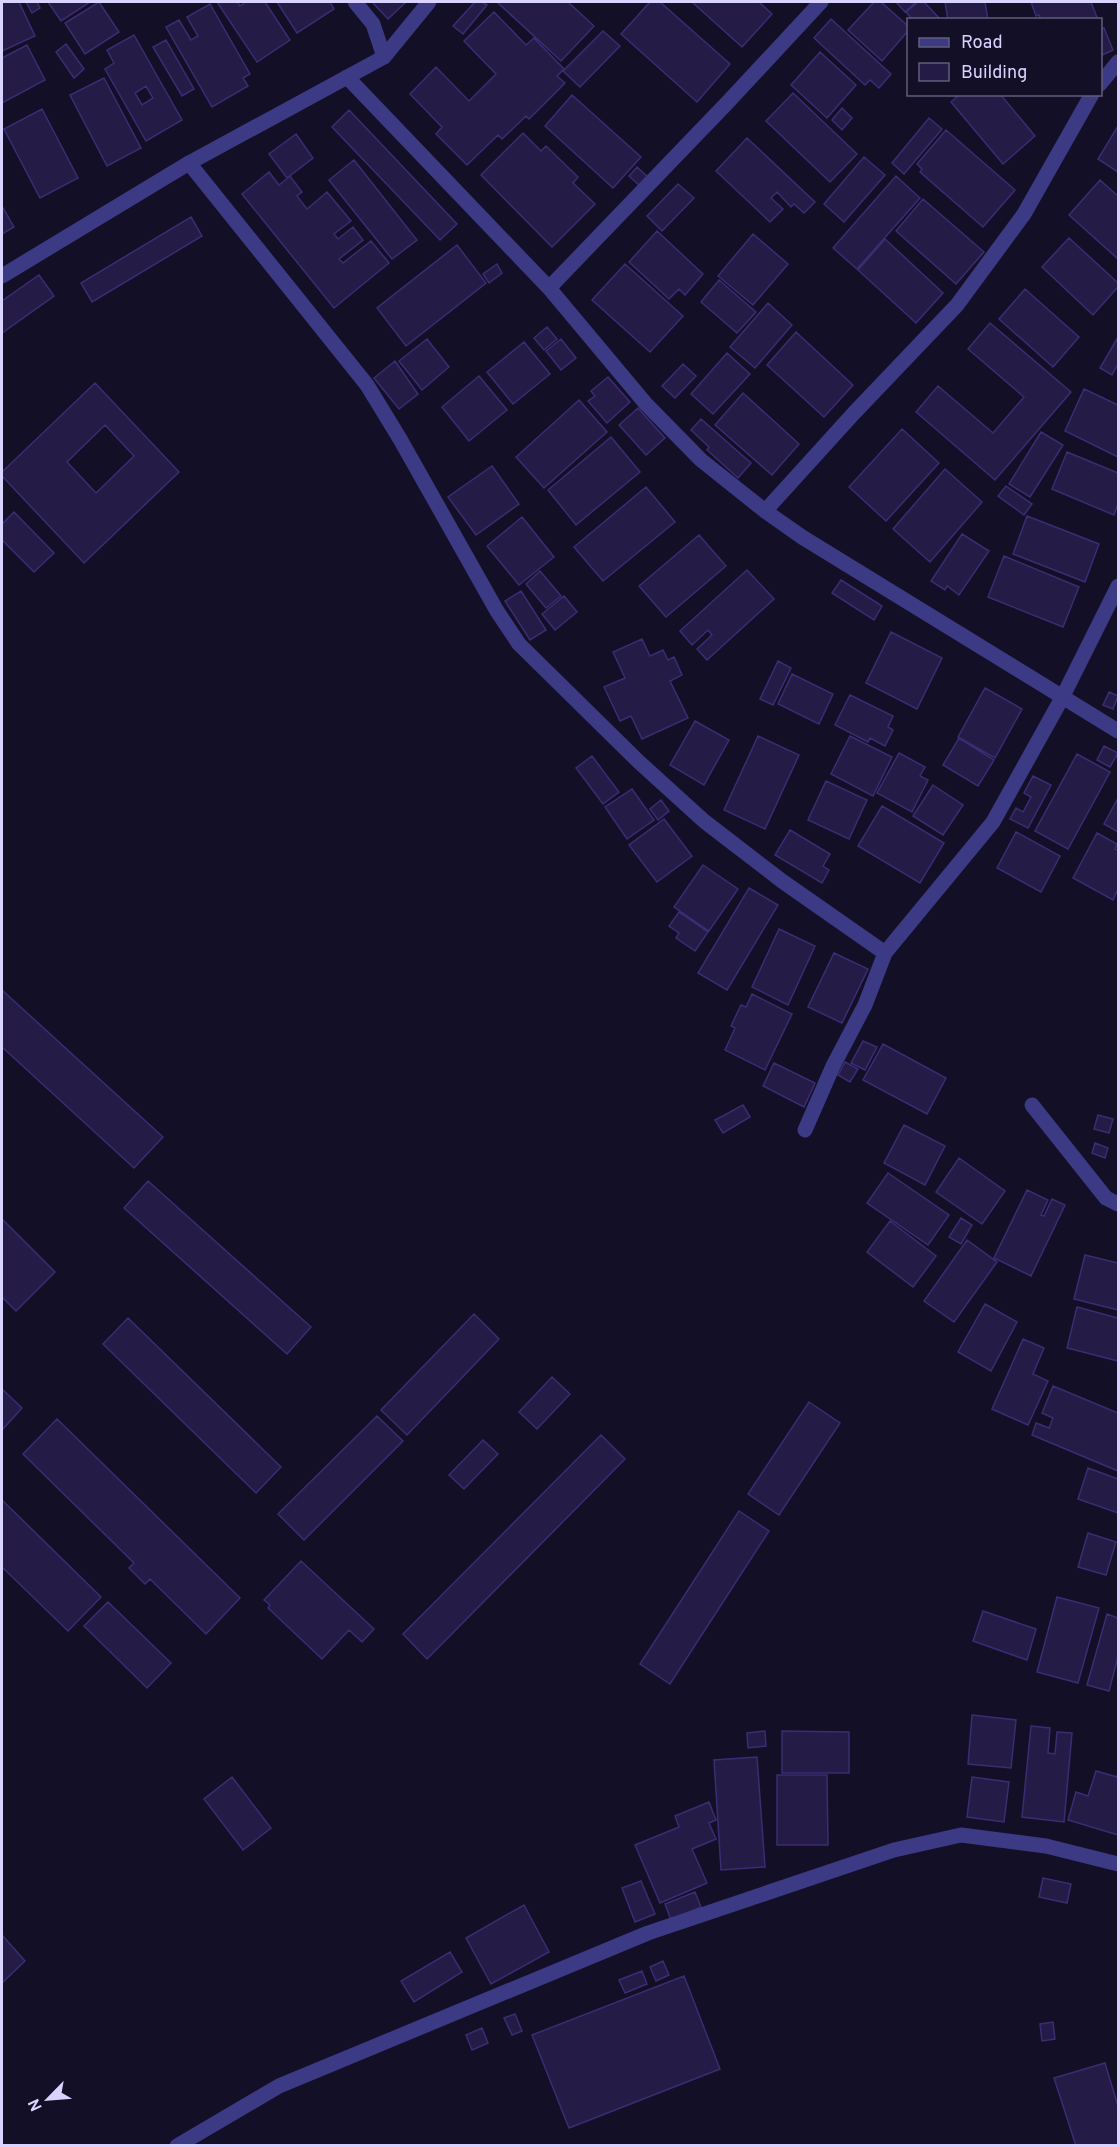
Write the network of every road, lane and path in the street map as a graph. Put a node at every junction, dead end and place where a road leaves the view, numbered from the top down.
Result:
1 (355, 2) edge
2 (429, 2) edge
3 (821, 2) edge
4 (384, 57) junction
5 (1119, 62) edge
6 (347, 77) junction
7 (1102, 83) edge
8 (1091, 96) edge
9 (189, 163) junction
10 (2, 276) edge
11 (549, 288) junction
12 (765, 511) junction
13 (1119, 586) edge
14 (1062, 698) junction
15 (1119, 731) edge
16 (885, 953) junction
17 (1032, 1106) dead end
18 (806, 1130) dead end
19 (1119, 1204) edge
20 (1119, 1864) edge
21 (177, 2145) edge

1 - 4 street
2 - 4 street
3 - 11 street
4 - 6 street
5 - 7 street
6 - 9 street
6 - 11 street
8 - 12 street
9 - 10 street
9 - 16 street
11 - 12 street
12 - 14 street
13 - 14 street
14 - 15 street
14 - 16 street
16 - 18 street
17 - 19 street
20 - 21 street

